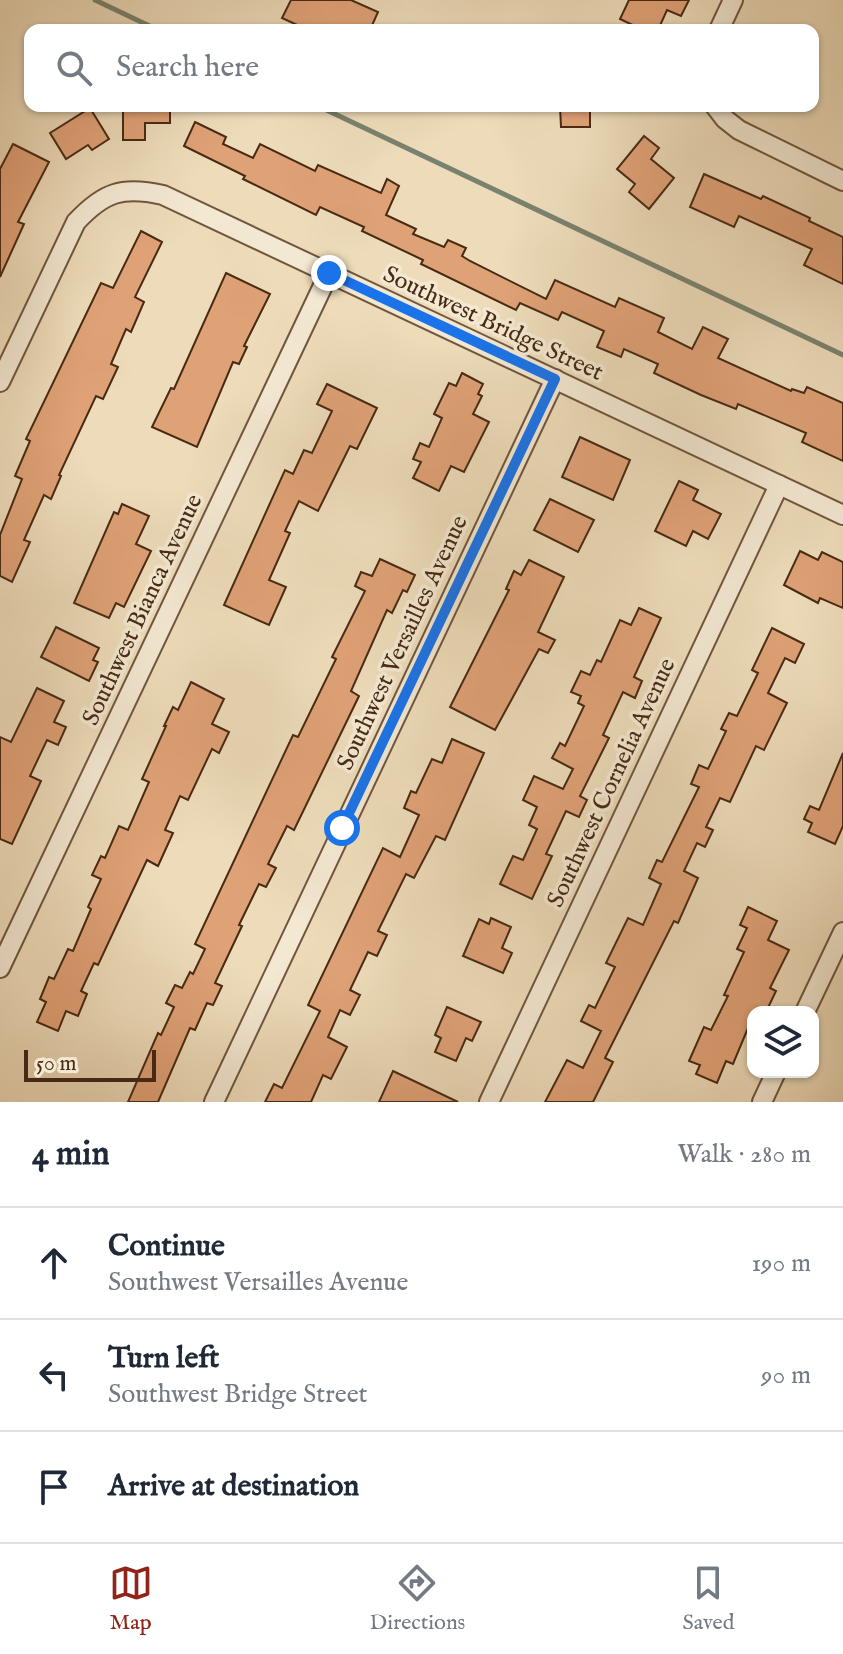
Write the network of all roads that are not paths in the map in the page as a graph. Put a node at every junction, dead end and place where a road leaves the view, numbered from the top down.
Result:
1 (733, 0) edge
2 (722, 24) edge
3 (720, 112) edge
4 (843, 181) edge
5 (329, 273) junction
6 (555, 379) junction
7 (0, 382) edge
8 (779, 485) junction
9 (843, 515) edge
10 (843, 932) edge
11 (0, 968) edge
12 (808, 1006) edge
13 (773, 1078) edge
14 (214, 1102) edge
15 (489, 1102) edge
16 (762, 1102) edge

1 - 2 street
3 - 4 street
5 - 6 street, Southwest Bridge Street
5 - 7 street, Southwest Bridge Street
5 - 11 street, Southwest Bianca Avenue
6 - 8 street, Southwest Bridge Street
6 - 14 street, Southwest Versailles Avenue
8 - 9 street, Southwest Bridge Street
8 - 15 street, Southwest Cornelia Avenue
10 - 12 street
13 - 16 street

